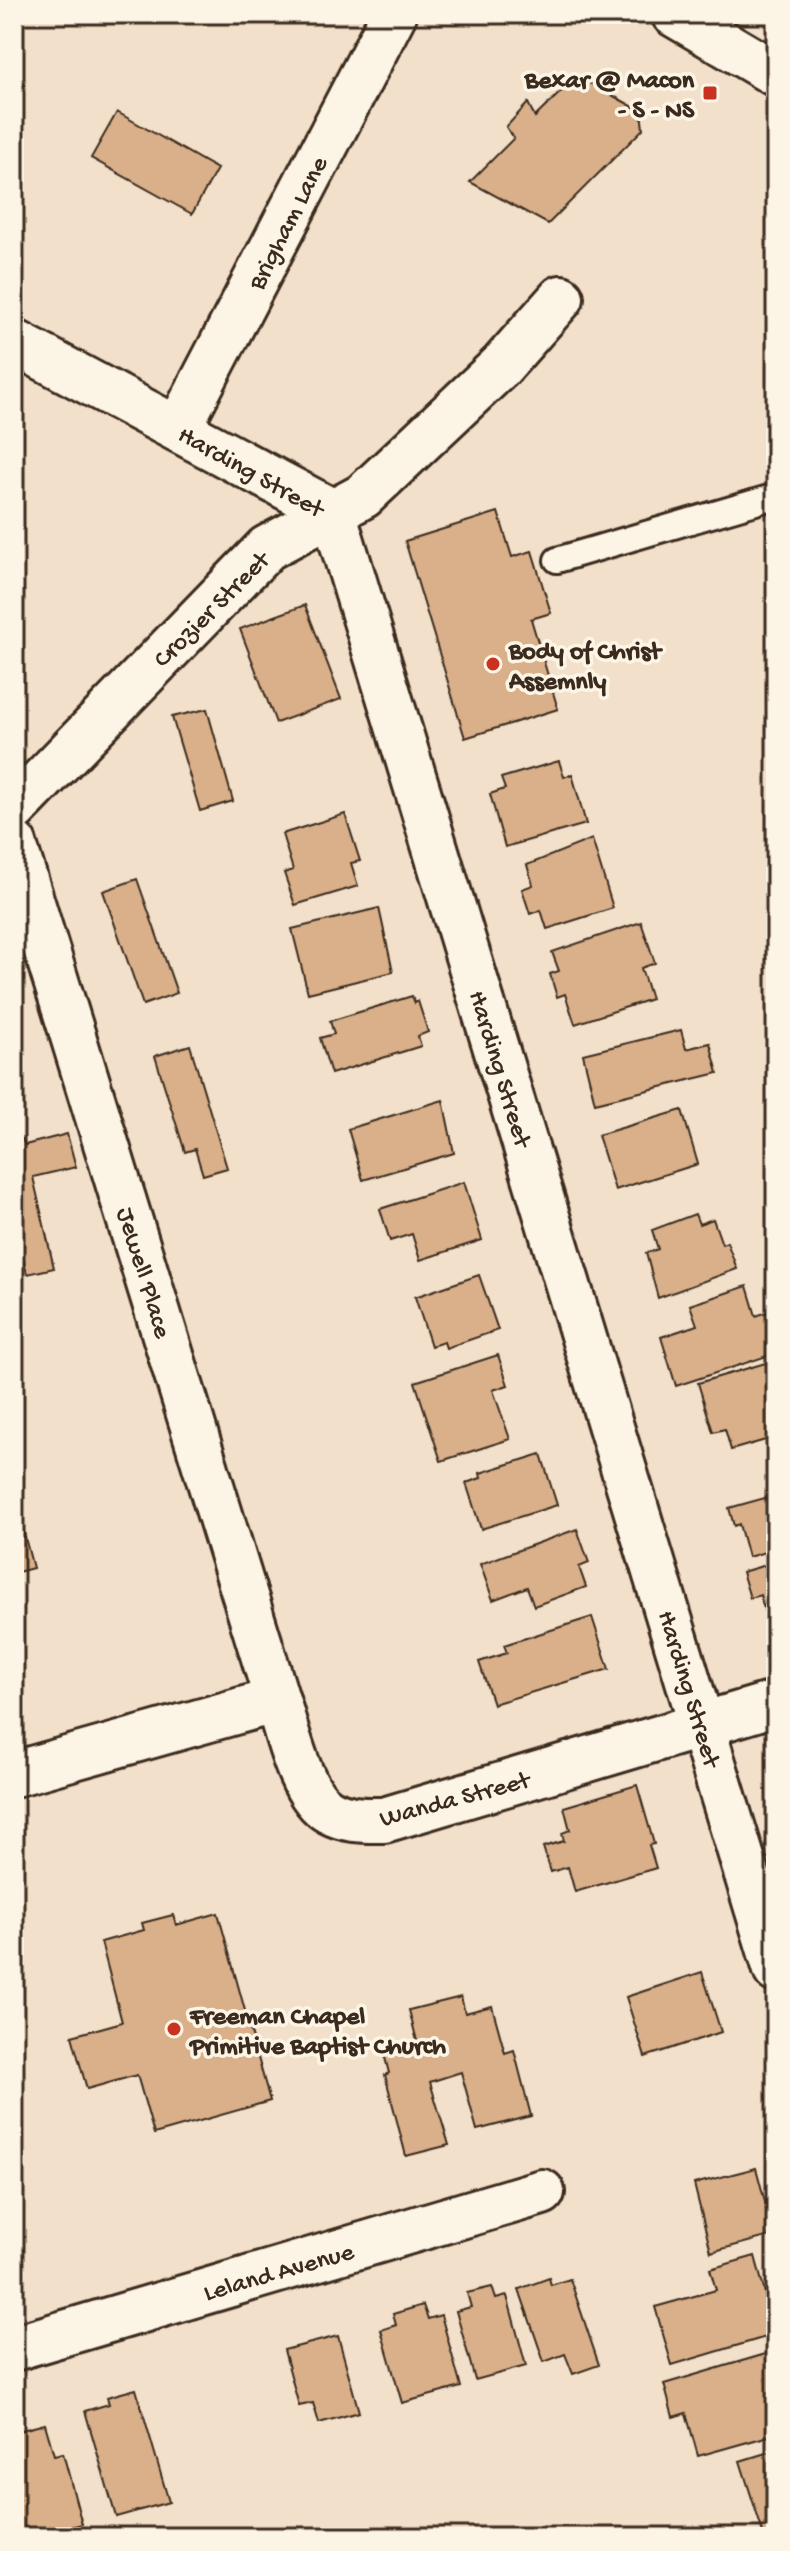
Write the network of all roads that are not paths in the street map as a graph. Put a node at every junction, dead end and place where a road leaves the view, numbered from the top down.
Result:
1 (394, 14) edge
2 (674, 14) edge
3 (776, 74) edge
4 (561, 298) dead end
5 (14, 342) edge
6 (178, 429) junction
7 (776, 496) edge
8 (333, 512) junction
9 (557, 560) dead end
10 (14, 809) edge
11 (14, 844) edge
12 (277, 1700) junction
13 (776, 1703) edge
14 (702, 1726) junction
15 (14, 1774) edge
16 (776, 1970) edge
17 (542, 2192) dead end
18 (14, 2348) edge

1 - 6 street, Brigham Lane
2 - 3 street
4 - 8 street, Crozier Street
5 - 6 street, Harding Street
6 - 8 street, Harding Street
7 - 9 lane
8 - 10 street, Crozier Street
8 - 14 street, Harding Street
11 - 12 street, Jewell Place
12 - 14 street, Wanda Street
12 - 15 street
13 - 14 street, Wanda Street
14 - 16 street, Harding Street
17 - 18 street, Leland Avenue

